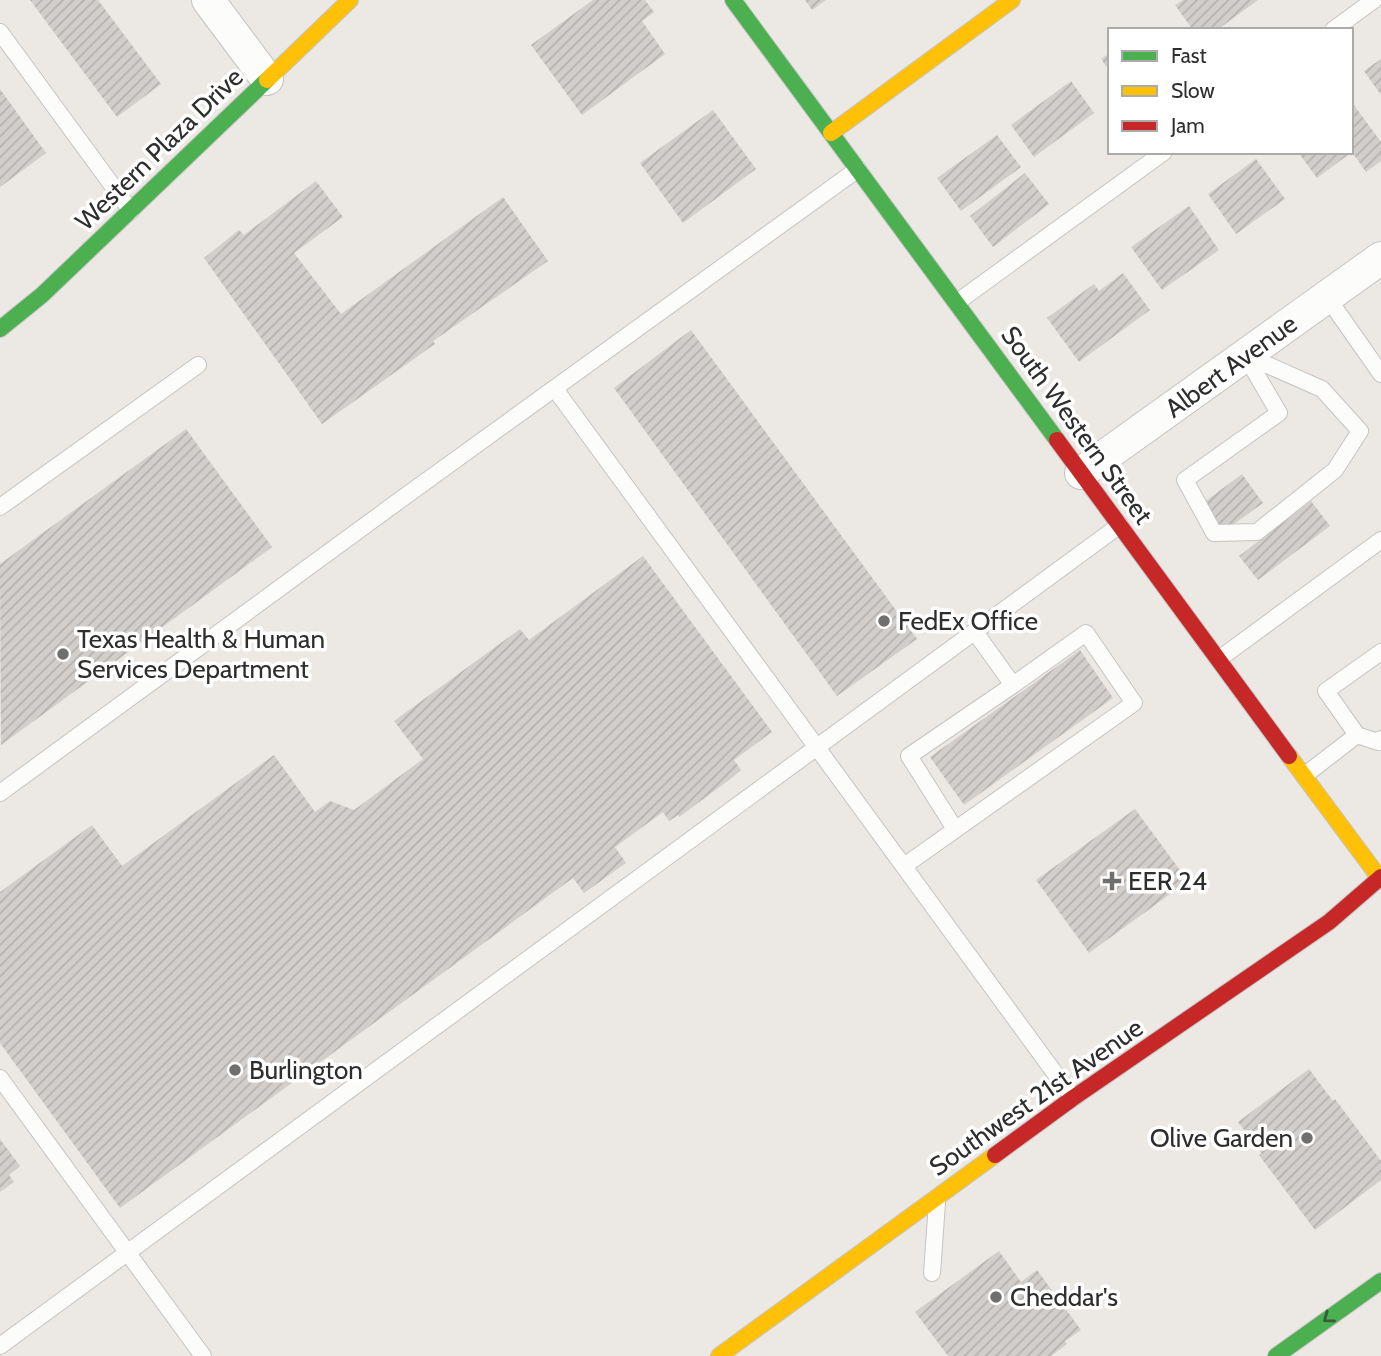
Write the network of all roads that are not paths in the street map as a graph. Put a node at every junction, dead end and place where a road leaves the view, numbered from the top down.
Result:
1 (208, 0) edge
2 (350, 0) edge
3 (733, 0) edge
4 (1012, 0) edge
5 (1374, 0) edge
6 (1336, 28) edge
7 (0, 32) edge
8 (267, 79) junction
9 (831, 133) junction
10 (1161, 154) edge
11 (858, 169) junction
12 (131, 211) junction
13 (1381, 258) edge
14 (1326, 297) junction
15 (956, 303) junction
16 (0, 329) edge
17 (1245, 355) junction
18 (198, 365) dead end
19 (1381, 374) edge
20 (555, 388) junction
21 (1081, 473) junction
22 (0, 507) edge
23 (1120, 525) junction
24 (1381, 540) edge
25 (975, 632) junction
26 (1381, 652) edge
27 (1219, 659) junction
28 (1022, 682) junction
29 (1357, 735) junction
30 (1381, 740) edge
31 (817, 748) junction
32 (1305, 775) junction
33 (0, 793) edge
34 (955, 829) junction
35 (904, 866) junction
36 (1381, 878) edge
37 (0, 1078) edge
38 (1073, 1098) junction
39 (938, 1197) junction
40 (128, 1252) junction
41 (932, 1273) dead end
42 (1381, 1281) edge
43 (0, 1346) edge
44 (203, 1356) edge
45 (719, 1356) edge
46 (1276, 1356) edge

1 - 8 street
2 - 8 street, Western Plaza Drive
3 - 9 street, South Western Street
4 - 9 street
5 - 6 lane
7 - 12 lane
8 - 12 street, Western Plaza Drive
9 - 11 street, South Western Street
10 - 15 lane
11 - 15 street, South Western Street
11 - 20 lane
12 - 16 street, Western Plaza Drive
13 - 14 street, Albert Avenue
14 - 17 street, Albert Avenue
14 - 19 lane
15 - 21 street, South Western Street
17 - 17 lane
17 - 21 street, Albert Avenue
18 - 22 lane
20 - 31 lane
20 - 33 lane
21 - 23 street, South Western Street
23 - 25 lane
23 - 27 street, South Western Street
24 - 27 lane
25 - 28 lane
25 - 31 lane
26 - 29 lane
27 - 32 street, South Western Street
28 - 34 lane
28 - 34 lane
29 - 30 lane
29 - 32 lane
31 - 35 lane
31 - 40 lane
32 - 36 street, South Western Street
34 - 35 lane
35 - 38 lane
36 - 38 street, Southwest 21st Avenue
37 - 40 lane
38 - 39 street, Southwest 21st Avenue
39 - 41 lane
39 - 45 street, Southwest 21st Avenue
40 - 43 lane
40 - 44 lane
42 -> 46 street

